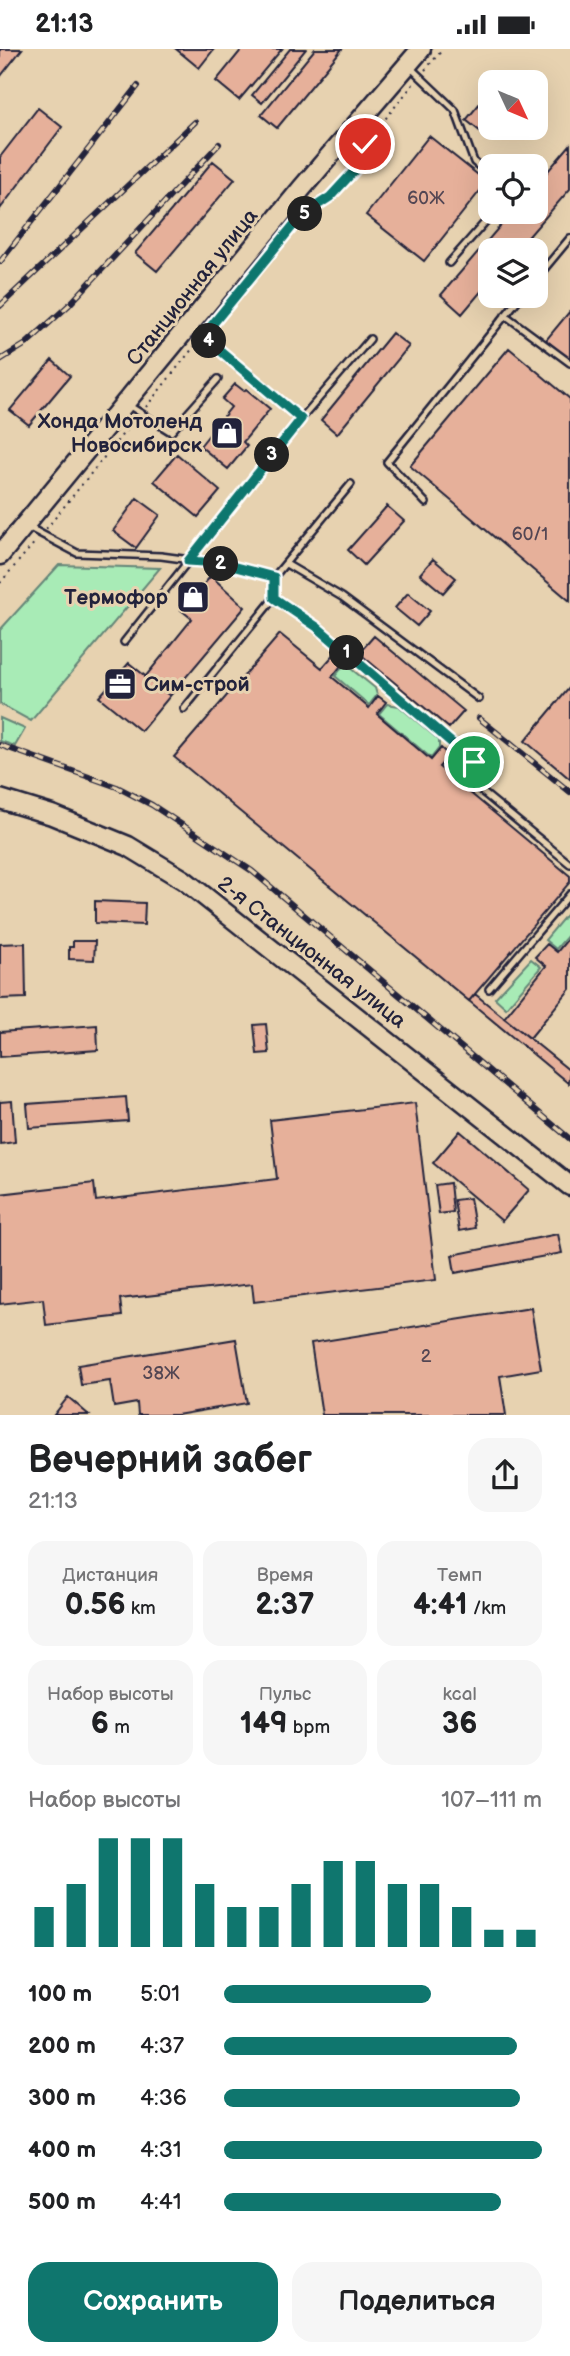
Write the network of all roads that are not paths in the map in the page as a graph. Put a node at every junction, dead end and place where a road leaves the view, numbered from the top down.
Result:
1 (421, 49) edge
2 (414, 71) junction
3 (478, 165) edge
4 (483, 224) edge
5 (570, 238) edge
6 (449, 263) dead end
7 (548, 265) edge
8 (511, 308) edge
9 (505, 315) junction
10 (196, 330) junction
11 (370, 339) dead end
12 (570, 363) edge
13 (218, 379) dead end
14 (133, 408) junction
15 (301, 419) junction
16 (351, 484) dead end
17 (426, 503) dead end
18 (25, 525) junction
19 (0, 555) edge
20 (188, 561) junction
21 (286, 564) junction
22 (274, 577) junction
23 (274, 598) junction
24 (124, 642) dead end
25 (478, 699) dead end
26 (184, 709) dead end
27 (0, 799) edge
28 (570, 864) edge
29 (570, 894) edge
30 (489, 989) dead end
31 (570, 1186) edge

1 - 2 main road, Станционная улица
2 - 3 lane
2 - 10 main road, Станционная улица
4 - 6 lane
5 - 7 lane
8 - 9 lane
9 - 12 lane
9 - 17 lane
10 - 14 main road, Станционная улица
10 - 15 lane
11 - 15 lane
13 - 14 lane
14 - 18 main road, Станционная улица
15 - 20 lane
16 - 21 lane
18 - 19 main road, Станционная улица
18 - 20 lane
20 - 22 lane
20 - 24 lane
21 - 22 lane
21 - 25 lane
22 - 23 lane
23 - 26 lane
23 - 28 lane
27 - 31 main road, 2-я Станционная улица
29 - 30 lane

